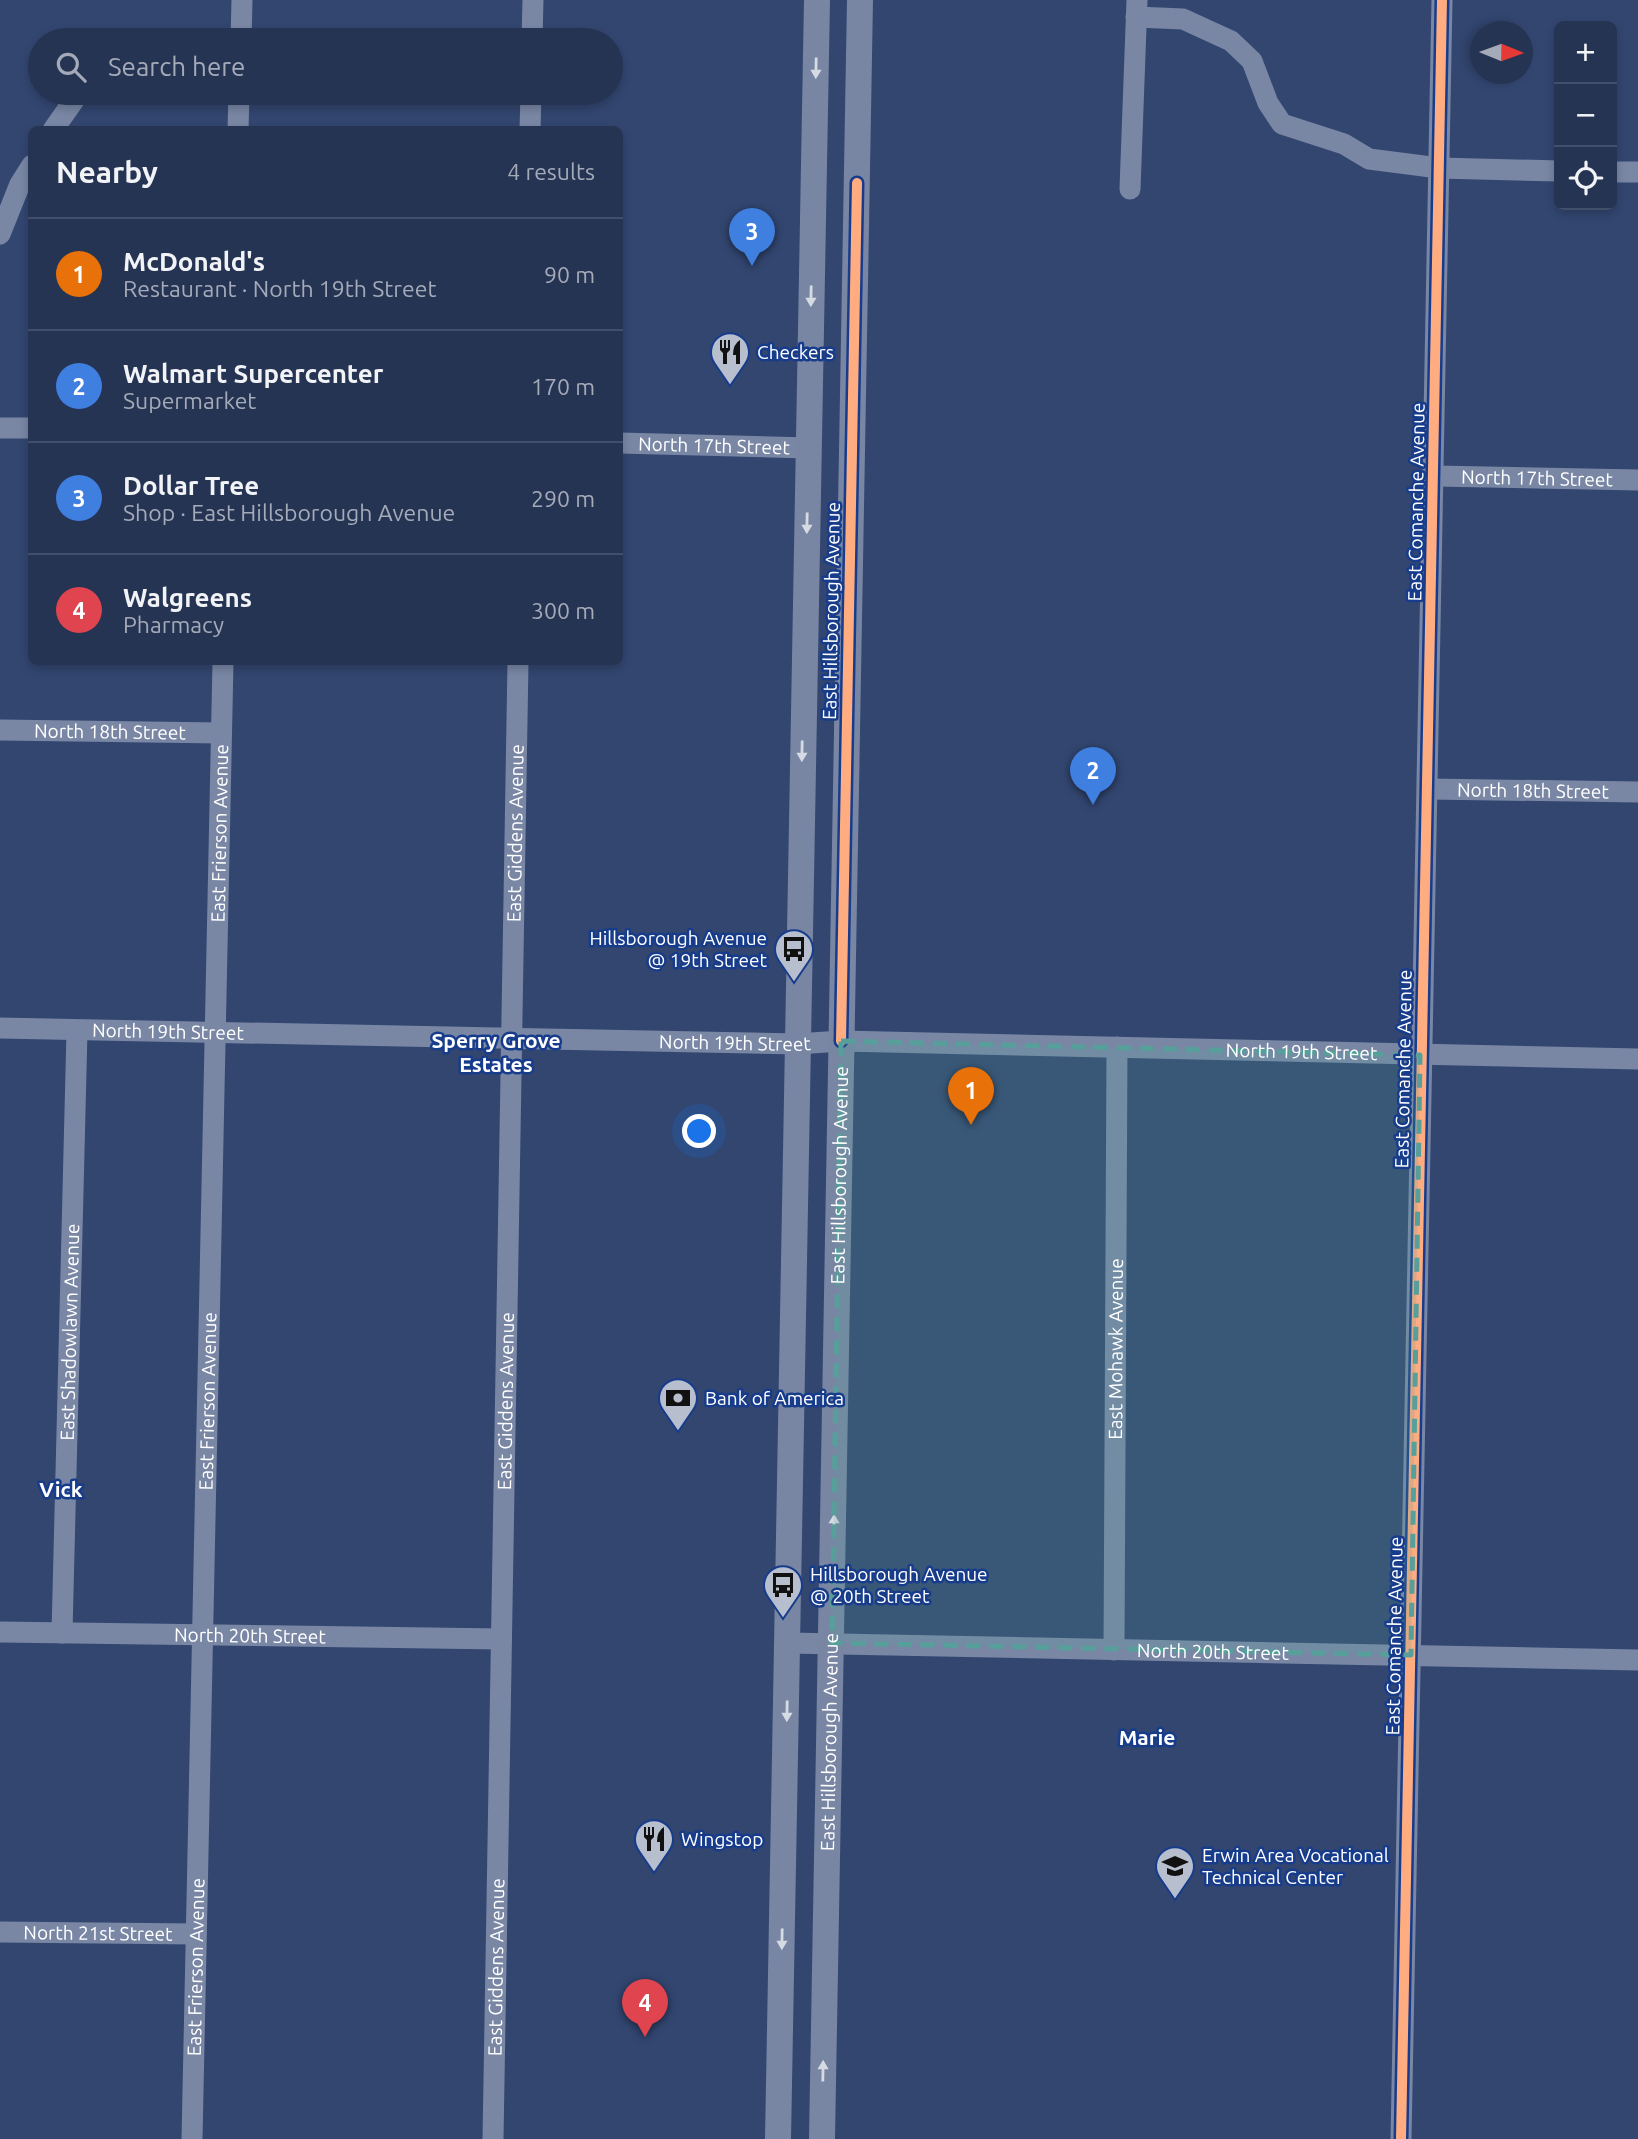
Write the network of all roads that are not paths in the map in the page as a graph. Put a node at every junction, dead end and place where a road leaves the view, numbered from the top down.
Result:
1 (242, 0) edge
2 (533, 0) edge
3 (817, 0) edge
4 (860, 0) edge
5 (1442, 0) edge
6 (1137, 9) edge
7 (241, 28) edge
8 (532, 28) edge
9 (71, 105) edge
10 (239, 105) edge
11 (531, 105) edge
12 (56, 126) edge
13 (238, 126) edge
14 (530, 126) edge
15 (1439, 168) junction
16 (28, 171) edge
17 (1554, 171) edge
18 (1617, 172) edge
19 (1638, 172) edge
20 (1130, 189) dead end
21 (0, 234) edge
22 (0, 428) edge
23 (28, 428) edge
24 (623, 443) edge
25 (809, 448) junction
26 (1434, 476) junction
27 (1638, 480) edge
28 (223, 665) edge
29 (518, 665) edge
30 (0, 730) edge
31 (220, 733) junction
32 (1428, 789) junction
33 (1638, 792) edge
34 (0, 1028) edge
35 (77, 1031) junction
36 (213, 1031) junction
37 (510, 1038) junction
38 (841, 1041) junction
39 (797, 1044) junction
40 (1116, 1047) junction
41 (1420, 1055) junction
42 (1638, 1059) edge
43 (0, 1632) edge
44 (62, 1633) junction
45 (201, 1635) junction
46 (501, 1639) junction
47 (788, 1643) junction
48 (832, 1643) junction
49 (1114, 1650) junction
50 (1411, 1655) junction
51 (1638, 1660) edge
52 (0, 1932) edge
53 (196, 1934) junction
54 (192, 2139) edge
55 (493, 2139) edge
56 (778, 2139) edge
57 (822, 2139) edge
58 (1401, 2139) edge

1 - 7 street
2 - 8 street
3 -> 25 main road, East Hillsborough Avenue
4 - 38 main road, East Hillsborough Avenue
5 - 15 street, East Comanche Avenue
6 - 15 street
6 - 20 street
9 - 12 street
10 - 13 street
11 - 14 street
15 - 17 street
15 - 26 street, East Comanche Avenue
16 - 21 street
18 - 19 street
22 - 23 street
24 - 25 street, North 17th Street
25 -> 39 main road, East Hillsborough Avenue
26 - 27 street, North 17th Street
26 - 32 street, East Comanche Avenue
28 - 31 street, East Frierson Avenue
29 - 37 street, East Giddens Avenue
30 - 31 street, North 18th Street
31 - 36 street, East Frierson Avenue
32 - 33 street, North 18th Street
32 - 41 street, East Comanche Avenue
34 - 35 street, North 19th Street
35 - 36 street, North 19th Street
35 - 44 street, East Shadowlawn Avenue
36 - 37 street, North 19th Street
36 - 45 street, East Frierson Avenue
37 - 39 street, North 19th Street
37 - 46 street, East Giddens Avenue
38 - 39 street, North 19th Street
38 - 40 street, North 19th Street
48 -> 38 main road, East Hillsborough Avenue
39 - 47 main road, East Hillsborough Avenue
40 - 41 street, North 19th Street
40 - 49 street, East Mohawk Avenue
41 - 42 street, North 19th Street
41 - 50 street, East Comanche Avenue
43 - 44 street, North 20th Street
44 - 45 street, North 20th Street
45 - 46 street, North 20th Street
45 - 53 street, East Frierson Avenue
46 - 55 street, East Giddens Avenue
47 - 48 street, North 20th Street
47 -> 56 main road, East Hillsborough Avenue
48 - 49 street, North 20th Street
57 -> 48 main road, East Hillsborough Avenue
49 - 50 street, North 20th Street
50 - 51 street, North 20th Street
50 - 58 street, East Comanche Avenue
52 - 53 street, North 21st Street
53 - 54 street, East Frierson Avenue

